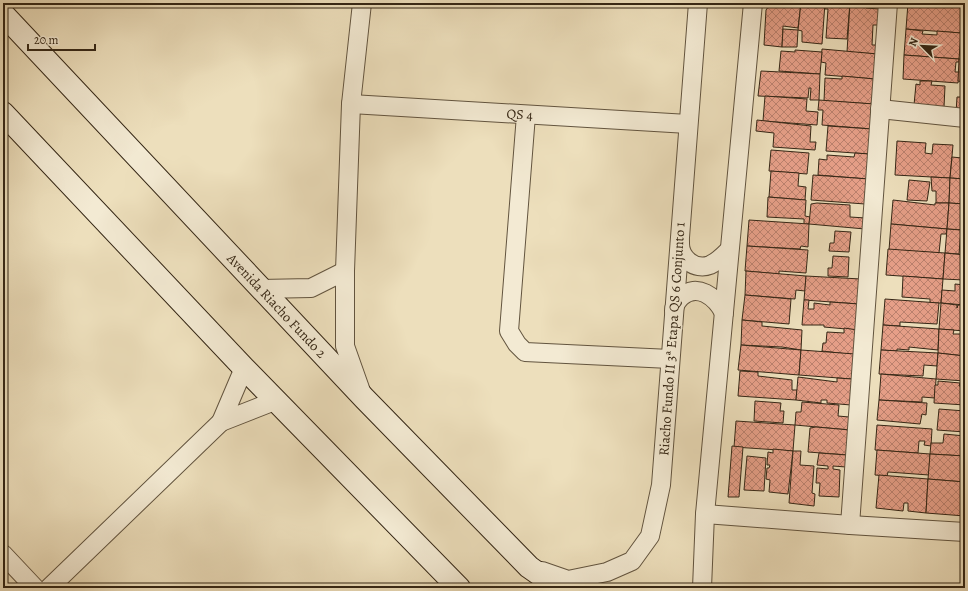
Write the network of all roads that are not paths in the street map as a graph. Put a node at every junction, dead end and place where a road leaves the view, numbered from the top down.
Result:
1 (362, 3) edge
2 (698, 3) edge
3 (753, 3) edge
4 (888, 3) edge
5 (3, 14) edge
6 (351, 104) junction
7 (880, 109) junction
8 (3, 113) edge
9 (526, 114) junction
10 (965, 118) edge
11 (688, 124) junction
12 (680, 239) junction
13 (728, 251) junction
14 (345, 270) junction
15 (260, 289) junction
16 (674, 311) junction
17 (724, 313) junction
18 (670, 359) junction
19 (244, 368) junction
20 (364, 398) junction
21 (277, 400) junction
22 (221, 422) junction
23 (705, 514) junction
24 (850, 525) junction
25 (965, 532) edge
26 (3, 554) edge
27 (529, 567) junction
28 (35, 588) edge
29 (49, 588) edge
30 (458, 588) edge
31 (559, 588) edge
32 (702, 588) edge

1 - 6 street
2 - 11 street, Riacho Fundo II 3ª Etapa QS 6 Conjunto 1
3 - 13 street
4 - 7 street
5 - 15 main road, Avenida Riacho Fundo 2
6 - 9 street, QS 4
6 - 14 street
7 - 10 street
7 - 24 street
8 - 19 main road
9 - 11 street, QS 4
9 - 18 street
11 - 12 street, Riacho Fundo II 3ª Etapa QS 6 Conjunto 1
12 - 13 street
12 - 16 street, Riacho Fundo II 3ª Etapa QS 6 Conjunto 1
13 - 17 street
14 - 15 street
14 - 20 street
15 - 20 main road, Avenida Riacho Fundo 2
16 - 17 street
16 - 18 street, Riacho Fundo II 3ª Etapa QS 6 Conjunto 1
17 - 23 street
18 - 27 street, Riacho Fundo II 3ª Etapa QS 6 Conjunto 1
19 - 21 main road
19 - 22 street
20 - 27 main road, Avenida Riacho Fundo 2
21 - 22 street
21 - 30 main road
22 - 29 street
23 - 24 street
23 - 32 street
24 - 25 street
26 - 28 street
27 - 31 main road, Avenida Riacho Fundo 2

